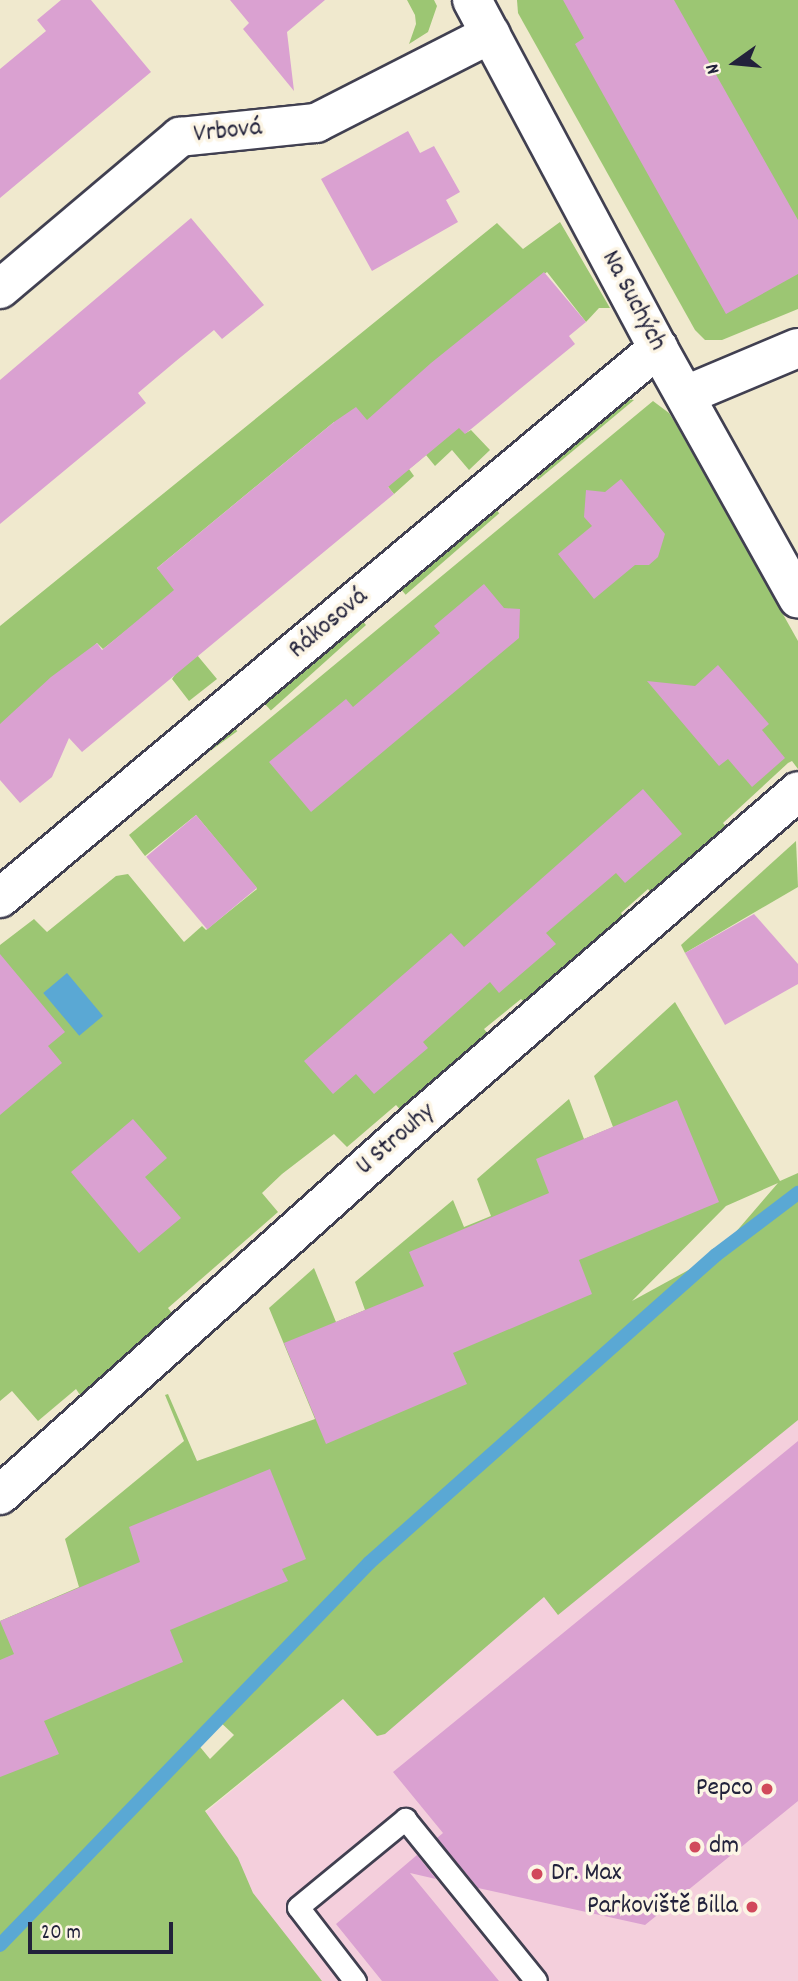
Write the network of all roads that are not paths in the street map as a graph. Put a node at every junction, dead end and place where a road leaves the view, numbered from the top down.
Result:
1 (472, 0) edge
2 (491, 34) junction
3 (0, 289) edge
4 (658, 348) junction
5 (798, 348) edge
6 (686, 395) junction
7 (798, 599) edge
8 (798, 791) edge
9 (0, 898) edge
10 (0, 1495) edge
11 (355, 1981) edge
12 (536, 1981) edge

1 - 2 street, Na Suchých
2 - 3 street, Vrbová
2 - 4 street, Na Suchých
4 - 6 street, Na Suchých
4 - 9 street, Rákosová
5 - 6 street
6 - 7 street, Na Suchých
8 - 10 street, U Strouhy
11 - 12 lane

